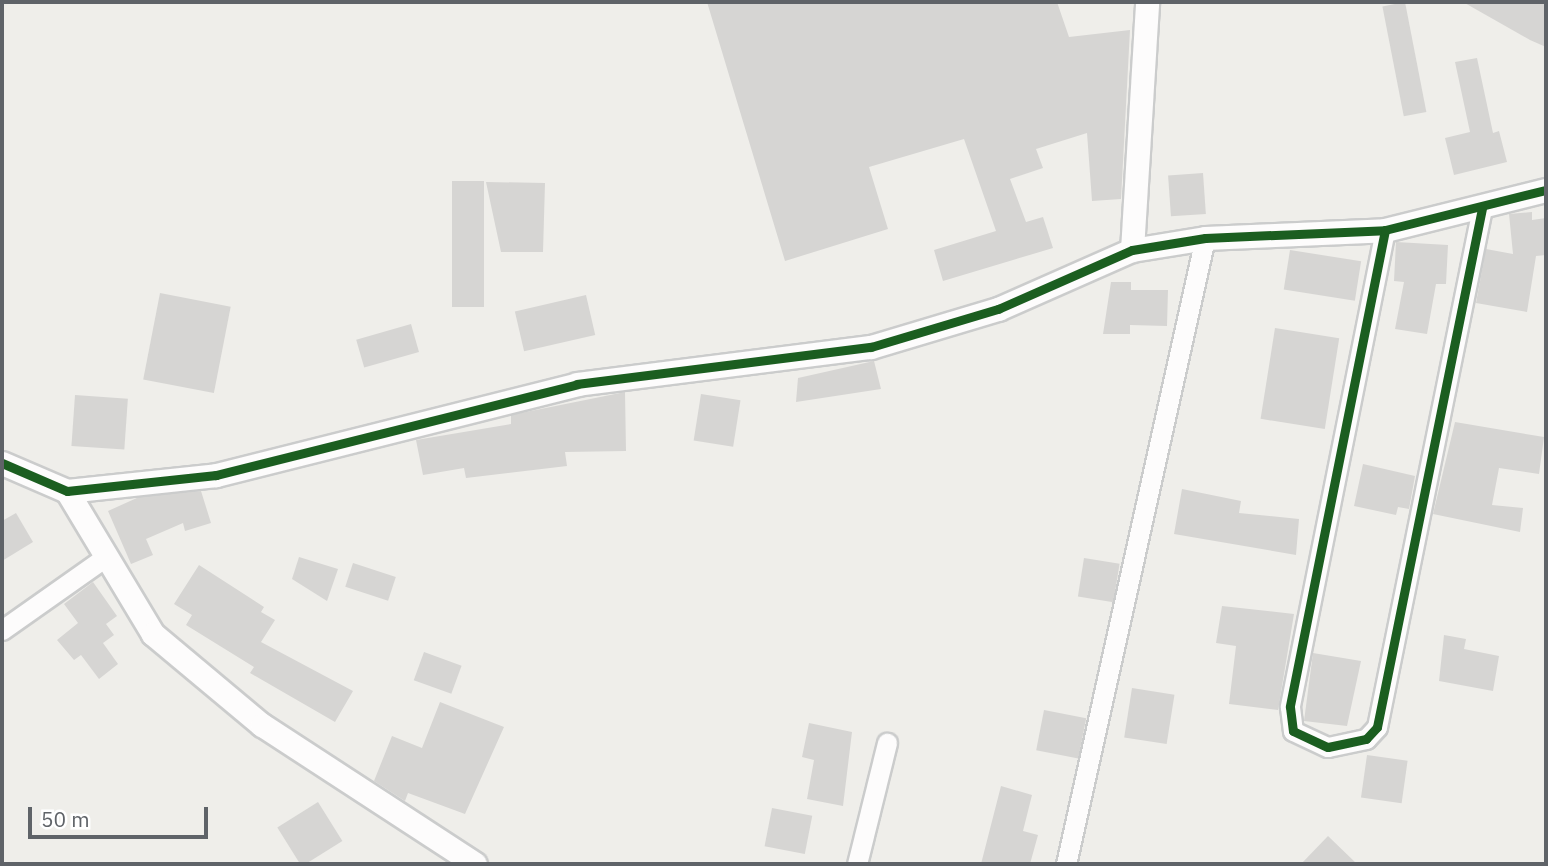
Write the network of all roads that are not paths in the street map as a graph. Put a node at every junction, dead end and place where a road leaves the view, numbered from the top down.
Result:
1 (1147, 2) edge
2 (1546, 190) edge
3 (1482, 208) junction
4 (1385, 230) junction
5 (1205, 238) junction
6 (1132, 250) junction
7 (2, 463) edge
8 (67, 491) junction
9 (104, 558) junction
10 (2, 630) edge
11 (887, 743) dead end
12 (475, 864) edge
13 (857, 864) edge
14 (1066, 864) edge

1 - 6 street
2 - 3 street
3 - 4 street
3 - 4 street
4 - 5 street
5 - 6 street
5 - 14 street
6 - 8 street
7 - 8 street
8 - 9 street
9 - 10 street
9 - 12 street
11 - 13 street

